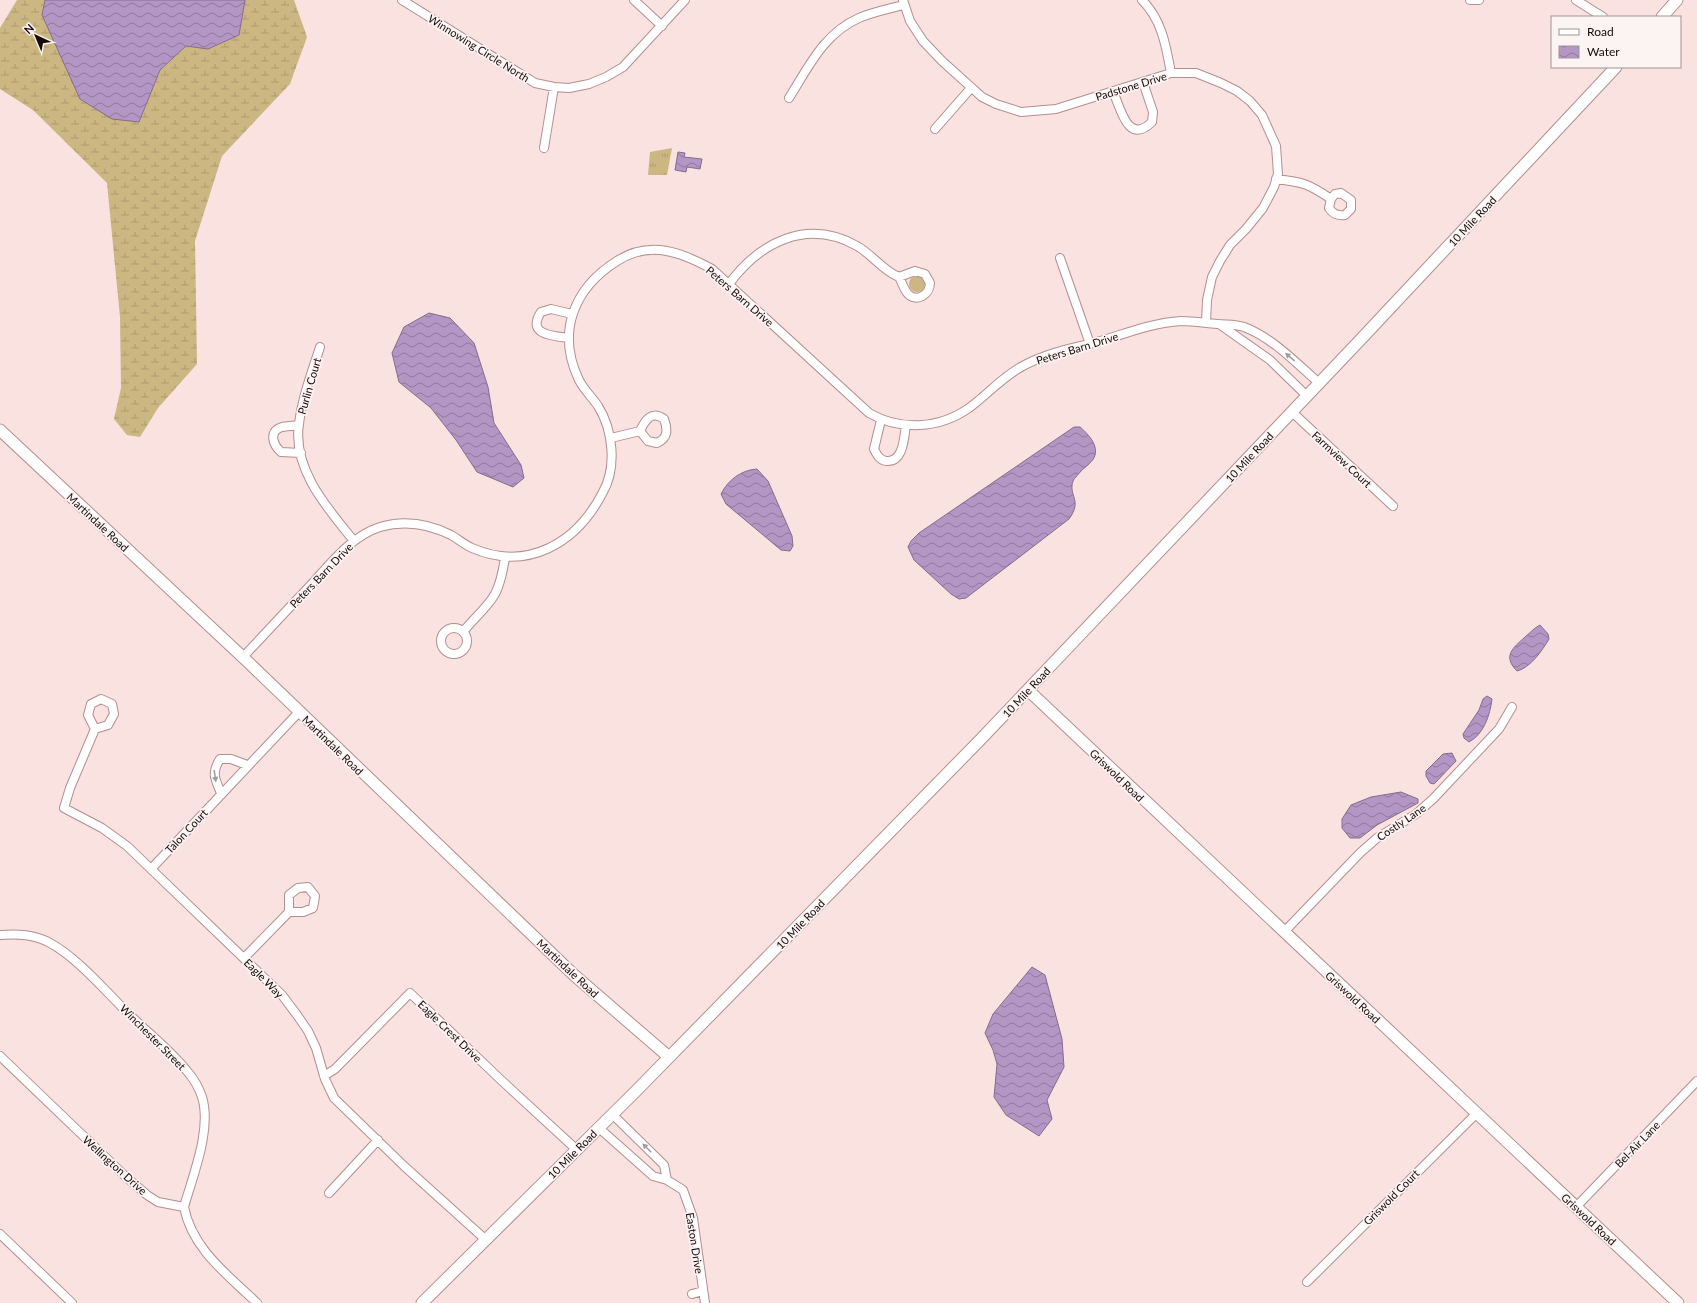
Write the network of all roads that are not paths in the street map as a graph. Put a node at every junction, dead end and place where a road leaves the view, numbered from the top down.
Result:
1 (402, 0) edge
2 (634, 0) edge
3 (685, 0) edge
4 (1142, 0) edge
5 (1470, 0) edge
6 (1479, 0) edge
7 (1576, 0) edge
8 (1677, 0) edge
9 (903, 2) edge
10 (1601, 16) edge
11 (1663, 16) edge
12 (662, 26) junction
13 (1615, 68) edge
14 (1171, 73) junction
15 (1143, 82) junction
16 (554, 87) junction
17 (971, 88) junction
18 (1113, 91) junction
19 (789, 98) dead end
20 (935, 129) dead end
21 (544, 148) dead end
22 (1276, 179) junction
23 (1331, 199) dead end
24 (1060, 258) dead end
25 (899, 277) dead end
26 (729, 284) junction
27 (572, 314) junction
28 (1206, 323) junction
29 (1219, 324) junction
30 (569, 338) junction
31 (1090, 344) junction
32 (320, 347) dead end
33 (1319, 383) junction
34 (1307, 396) junction
35 (1292, 412) junction
36 (881, 420) junction
37 (298, 425) junction
38 (906, 425) junction
39 (0, 430) edge
40 (640, 432) dead end
41 (611, 438) junction
42 (301, 453) junction
43 (1393, 506) dead end
44 (354, 541) junction
45 (505, 558) junction
46 (463, 632) dead end
47 (242, 658) junction
48 (1028, 690) junction
49 (1512, 707) dead end
50 (299, 712) junction
51 (95, 729) dead end
52 (247, 765) junction
53 (221, 793) junction
54 (151, 869) junction
55 (289, 912) dead end
56 (1284, 932) junction
57 (0, 935) edge
58 (244, 958) junction
59 (0, 1056) edge
60 (669, 1057) junction
61 (324, 1076) junction
62 (1697, 1081) edge
63 (1476, 1113) junction
64 (612, 1114) junction
65 (599, 1128) junction
66 (378, 1140) junction
67 (577, 1150) junction
68 (667, 1180) junction
69 (329, 1193) dead end
70 (184, 1207) junction
71 (1576, 1207) junction
72 (0, 1234) edge
73 (486, 1240) junction
74 (1307, 1282) dead end
75 (703, 1291) junction
76 (692, 1294) dead end
77 (72, 1303) edge
78 (257, 1303) edge
79 (422, 1303) edge
80 (705, 1303) edge
81 (1678, 1303) edge

1 - 16 street, Winnowing Circle North
2 - 12 street
3 - 12 street
4 - 14 street
5 - 6 street
7 - 10 street
8 - 11 street
9 - 17 street, Padstone Drive
9 - 19 street
12 - 16 street
13 - 33 street, 10 Mile Road
14 - 15 street, Padstone Drive
14 - 22 street, Padstone Drive
15 - 18 street, Padstone Drive
15 - 18 street
16 - 21 street
17 - 18 street, Padstone Drive
17 - 20 street
22 - 23 street
22 - 28 street, Padstone Drive
24 - 31 street
25 - 26 street
26 - 27 street, Peters Barn Drive
26 - 36 street, Peters Barn Drive
27 - 30 street, Peters Barn Drive
27 - 30 street
28 - 29 street, Peters Barn Drive
28 - 31 street, Peters Barn Drive
33 -> 29 street, Peters Barn Drive
29 - 34 street, Peters Barn Drive
30 - 41 street, Peters Barn Drive
31 - 38 street, Peters Barn Drive
32 - 37 street, Purlin Court
33 - 34 street, 10 Mile Road
34 - 35 street, 10 Mile Road
35 - 43 street, Farmview Court
35 - 48 street, 10 Mile Road
36 - 38 street, Peters Barn Drive
36 - 38 street
37 - 42 street, Purlin Court
37 - 42 street, Purlin Court
39 - 47 street, Martindale Road
40 - 41 street
41 - 45 street, Peters Barn Drive
42 - 44 street, Purlin Court
44 - 45 street, Peters Barn Drive
44 - 47 street, Peters Barn Drive
45 - 46 street
47 - 50 street, Martindale Road
48 - 56 street, Griswold Road
48 - 60 street, 10 Mile Road
49 - 56 street, Costly Lane
50 - 52 street, Talon Court
50 - 60 street, Martindale Road
51 - 54 street, Eagle Way
52 - 53 street, Talon Court
52 -> 53 street
53 - 54 street, Talon Court
54 - 58 street, Eagle Way
55 - 58 street
56 - 63 street, Griswold Road
57 - 70 street, Winchester Street
58 - 61 street, Eagle Way
59 - 70 street, Wellington Drive
60 - 64 street, 10 Mile Road
61 - 66 street, Eagle Way
61 - 67 street, Eagle Crest Drive
62 - 71 street, Bel-Air Lane
63 - 71 street, Griswold Road
63 - 74 street, Griswold Court
64 - 65 street, 10 Mile Road
68 -> 64 street
65 - 67 street, 10 Mile Road
65 - 68 street, Easton Drive
66 - 69 street
66 - 73 street, Eagle Way
67 - 73 street, 10 Mile Road
68 - 75 street, Easton Drive
70 - 78 street
71 - 81 street, Griswold Road
72 - 77 street
73 - 79 street, 10 Mile Road
75 - 76 street
75 - 80 street, Easton Drive

